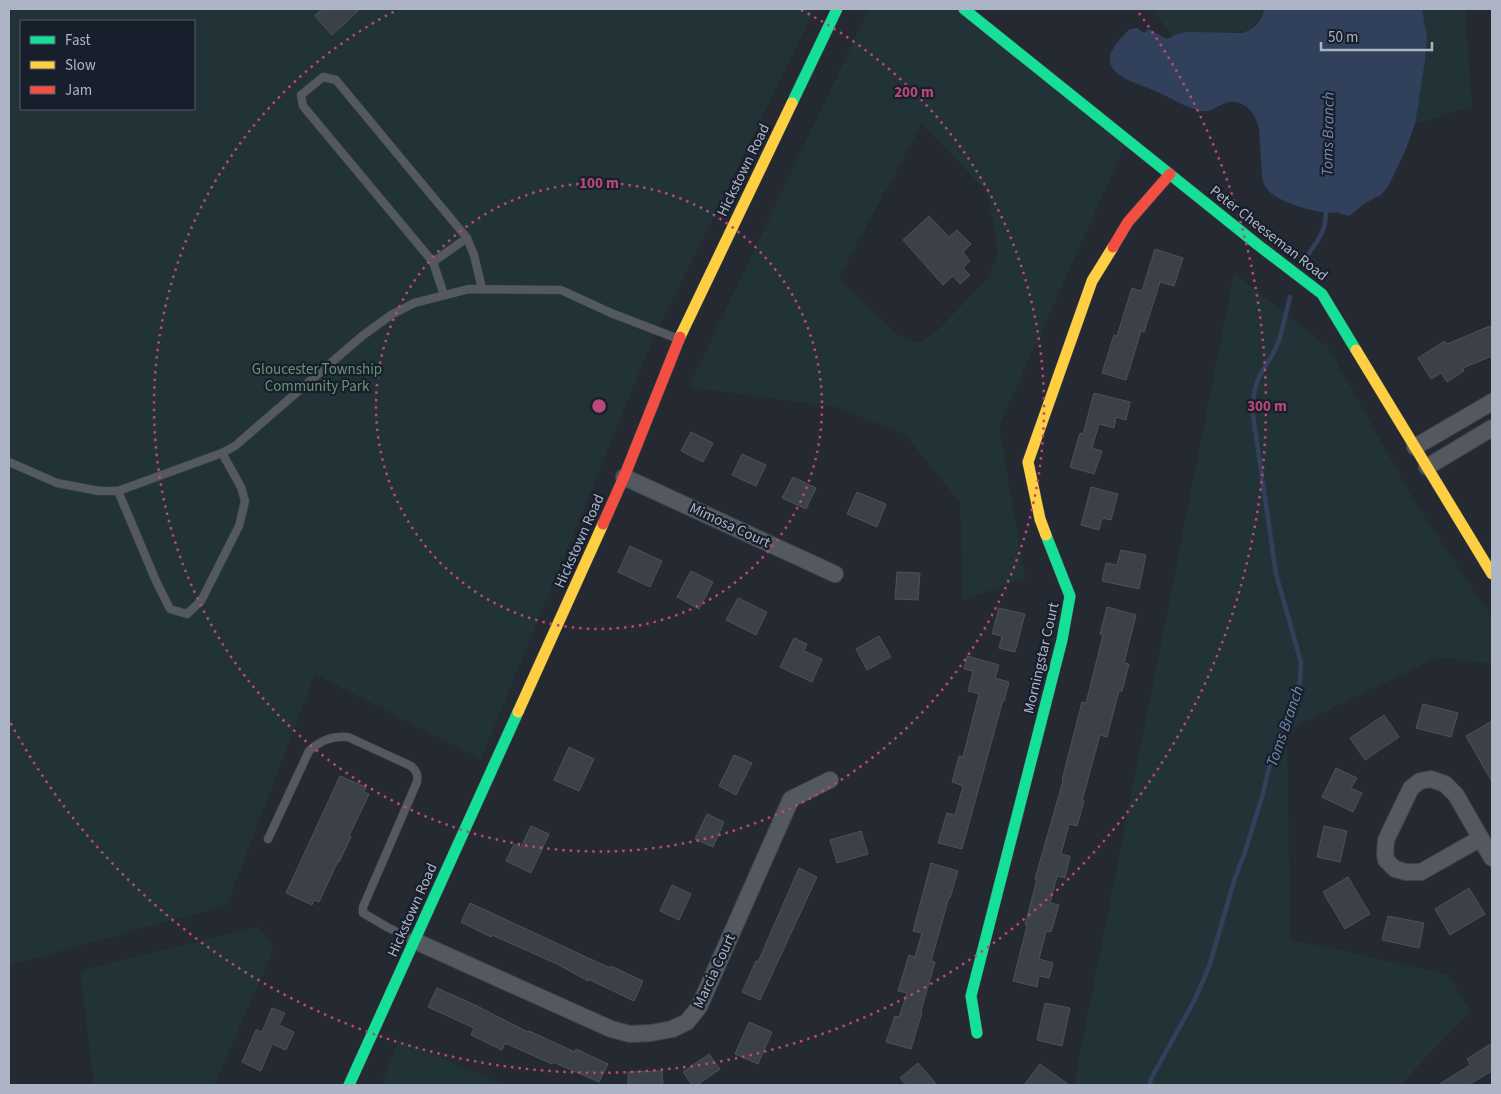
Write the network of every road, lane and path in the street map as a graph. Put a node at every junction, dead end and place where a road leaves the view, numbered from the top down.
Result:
1 (837, 9) edge
2 (964, 9) edge
3 (1170, 174) junction
4 (467, 238) junction
5 (433, 262) junction
6 (482, 289) junction
7 (444, 295) junction
8 (679, 338) junction
9 (1492, 402) edge
10 (1492, 428) edge
11 (1415, 447) junction
12 (222, 452) junction
13 (9, 462) edge
14 (1427, 467) junction
15 (624, 477) junction
16 (118, 492) junction
17 (835, 574) dead end
18 (1492, 574) edge
19 (830, 780) dead end
20 (1481, 838) junction
21 (268, 839) dead end
22 (1492, 858) edge
23 (415, 941) junction
24 (977, 1033) dead end
25 (349, 1085) edge

1 - 8 street, Hickstown Road
2 - 3 street, Peter Cheeseman Road
3 - 11 street, Peter Cheeseman Road
3 - 24 street, Morningstar Court
4 - 5 lane
4 - 5 lane
4 - 6 lane
5 - 7 lane
6 - 7 lane
6 - 8 lane
7 - 12 lane
8 - 15 street, Hickstown Road
9 - 11 street
10 - 14 street
11 - 14 street, Peter Cheeseman Road
12 - 16 lane
12 - 16 lane
13 - 16 lane
14 - 18 street, Peter Cheeseman Road
15 - 17 street, Mimosa Court
15 - 23 street, Hickstown Road
19 - 23 street, Marcia Court
20 - 20 street
20 - 22 street
21 - 23 lane
23 - 25 street, Hickstown Road

